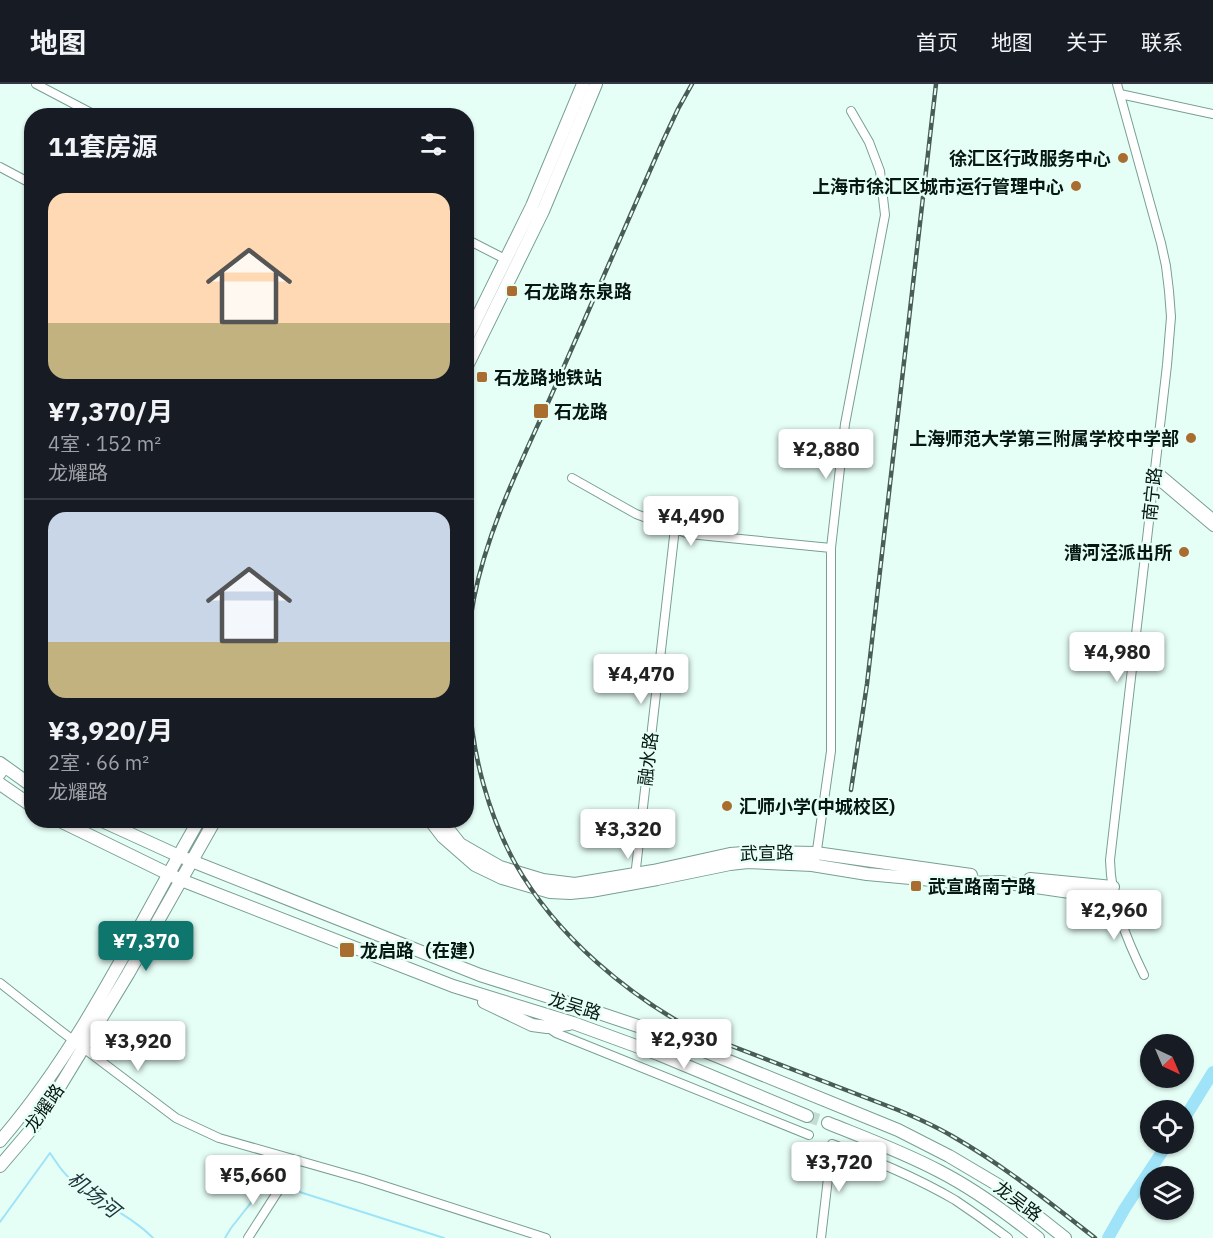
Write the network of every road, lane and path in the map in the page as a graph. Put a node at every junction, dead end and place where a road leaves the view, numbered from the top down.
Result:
1 (36, 84) edge
2 (582, 84) edge
3 (596, 84) edge
4 (1117, 84) edge
5 (1120, 94) junction
6 (82, 108) edge
7 (850, 111) dead end
8 (1213, 114) edge
9 (0, 166) edge
10 (24, 180) edge
11 (474, 243) edge
12 (507, 260) junction
13 (474, 324) edge
14 (474, 352) edge
15 (1155, 473) junction
16 (572, 478) dead end
17 (1213, 518) edge
18 (1213, 527) edge
19 (675, 528) junction
20 (831, 548) junction
21 (2, 769) edge
22 (24, 781) edge
23 (0, 784) edge
24 (24, 800) edge
25 (74, 828) edge
26 (118, 828) edge
27 (195, 828) edge
28 (210, 828) edge
29 (436, 828) edge
30 (447, 828) edge
31 (179, 856) junction
32 (816, 859) junction
33 (192, 860) junction
34 (168, 874) junction
35 (635, 879) junction
36 (181, 880) junction
37 (1113, 892) junction
38 (1144, 975) dead end
39 (0, 982) edge
40 (453, 986) junction
41 (573, 1023) junction
42 (547, 1026) junction
43 (78, 1044) junction
44 (807, 1116) tunnel mouth
45 (828, 1123) tunnel mouth
46 (809, 1135) dead end
47 (0, 1141) edge
48 (298, 1160) junction
49 (0, 1166) edge
50 (248, 1238) edge
51 (546, 1238) edge
52 (821, 1238) edge
53 (1008, 1238) edge
54 (1038, 1238) edge
55 (1065, 1238) edge

1 - 6 street
2 - 12 main road
3 - 14 main road
4 - 5 street, 南宁路
5 - 8 street
5 - 15 street, 南宁路
7 - 20 street
9 - 10 street
11 - 12 street
12 - 13 main road
15 - 17 street
15 - 18 street
15 - 37 street, 南宁路
16 - 19 street
19 - 20 street
19 - 35 street, 融水路
20 - 32 street
21 - 22 main road
23 - 24 main road
25 - 34 main road, 龙吴路
26 - 31 main road, 龙吴路
27 - 31 main road
28 - 33 main road
29 - 35 main road
30 - 35 main road, 武宣路
31 - 33 main road, 龙吴路
31 - 34 main road, 龙耀路
32 - 35 main road, 武宣路
32 - 37 main road, 武宣路
33 - 36 main road, 龙耀路
33 - 55 main road, 龙吴路
34 - 36 main road, 龙吴路
34 - 43 main road, 龙耀路
36 - 40 main road, 龙吴路
36 - 43 main road, 龙耀路
37 - 38 street, 南宁路
39 - 43 street
40 - 41 main road, 龙吴路
40 - 42 main road
41 - 42 main road
41 - 44 main road, 龙吴路
42 - 46 street
43 - 47 main road, 龙耀路
43 - 48 street
43 - 49 main road, 龙耀路
45 - 54 main road, 龙吴路
48 - 50 street
48 - 51 street
52 - 53 street, 龙吴路

